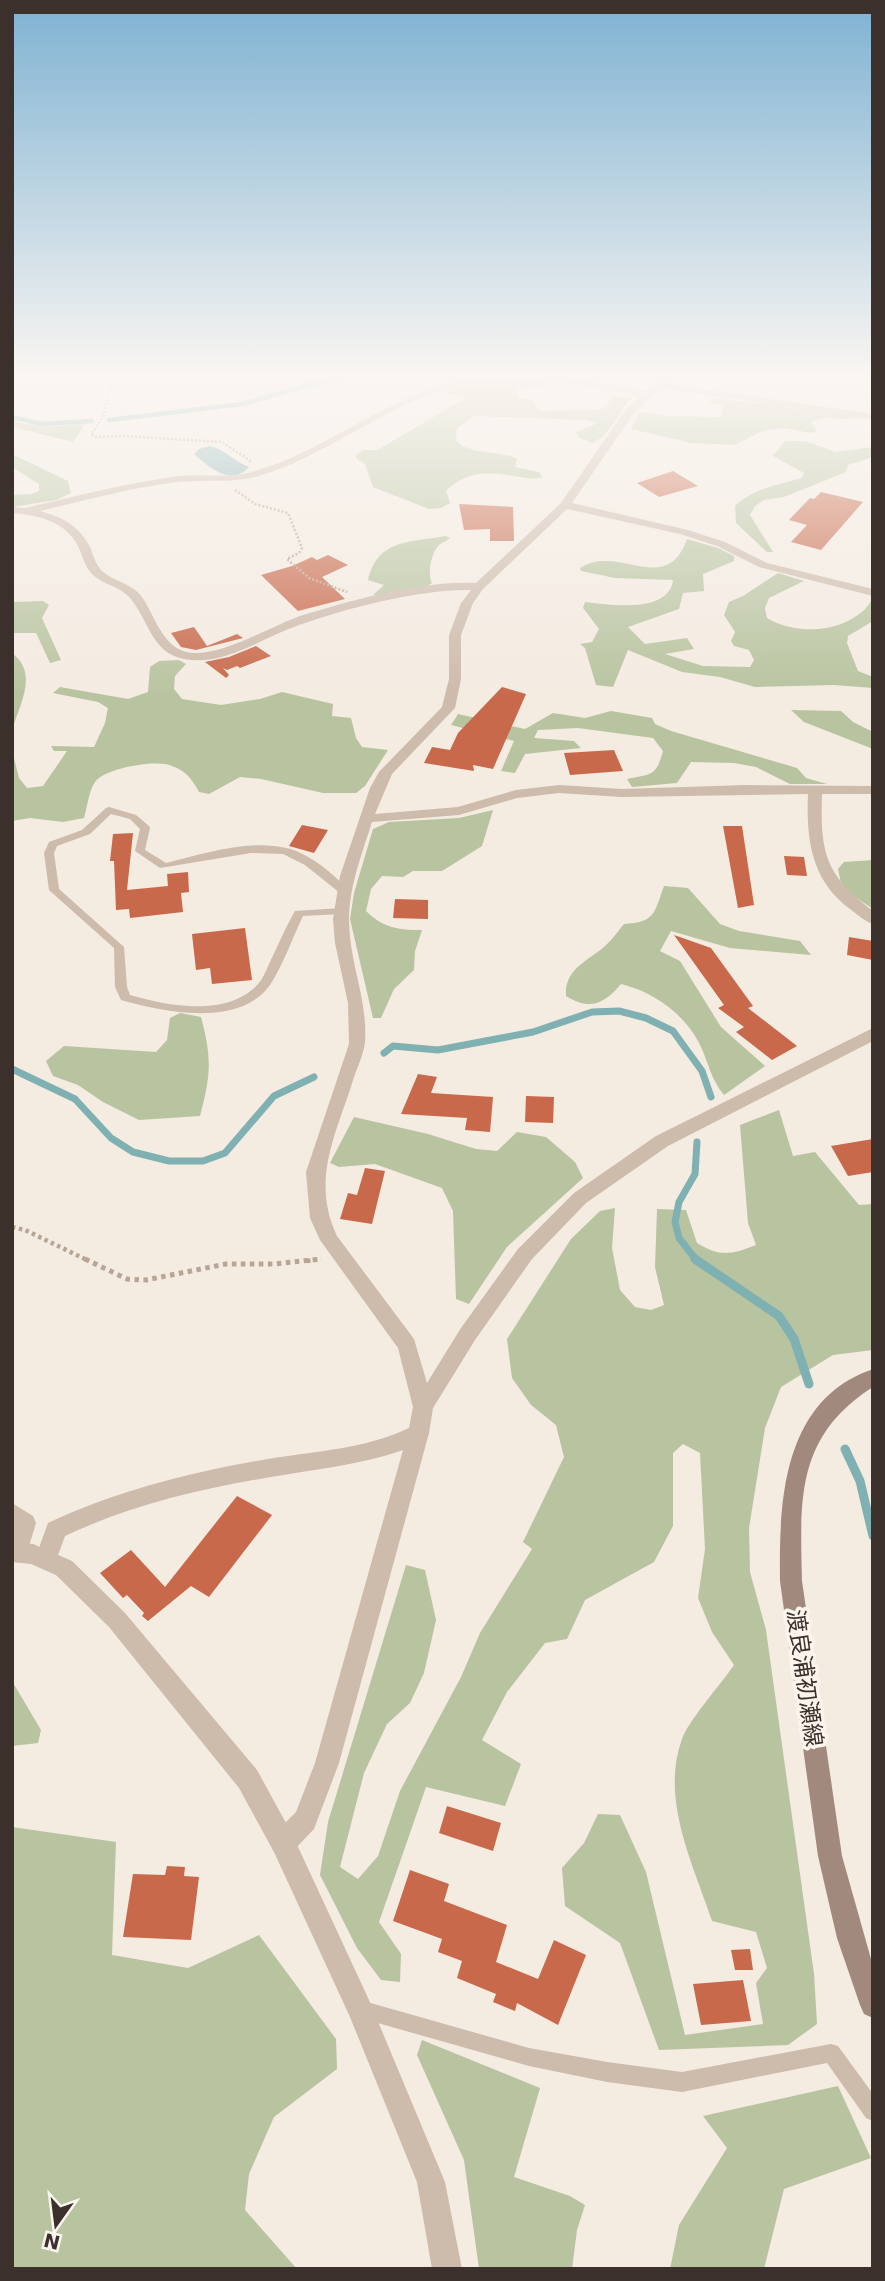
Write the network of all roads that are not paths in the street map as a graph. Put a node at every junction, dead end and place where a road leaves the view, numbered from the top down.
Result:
1 (157, 482) edge
2 (581, 482) edge
3 (565, 505) junction
4 (12, 510) edge
5 (26, 511) junction
6 (479, 587) junction
7 (873, 593) edge
8 (873, 790) edge
9 (815, 792) junction
10 (368, 818) junction
11 (344, 891) junction
12 (342, 911) junction
13 (873, 919) edge
14 (873, 1034) edge
15 (873, 1377) edge
16 (423, 1408) junction
17 (419, 1433) junction
18 (12, 1512) edge
19 (15, 1552) edge
20 (46, 1559) junction
21 (283, 1843) junction
22 (873, 2005) edge
23 (360, 2009) junction
24 (873, 2111) edge
25 (447, 2269) edge

1 - 5 street
2 - 3 street
3 - 6 street
3 - 7 street
4 - 5 street
5 - 6 street
6 - 10 street
8 - 9 street
9 - 10 street
9 - 13 street
10 - 11 street
11 - 12 street
11 - 12 lane
12 - 16 street
14 - 16 street
15 - 22 main road, 渡良浦初瀬線
16 - 17 street
17 - 20 street
17 - 21 street
18 - 19 street
19 - 20 street
20 - 21 street
21 - 23 street
23 - 24 lane
23 - 25 street

